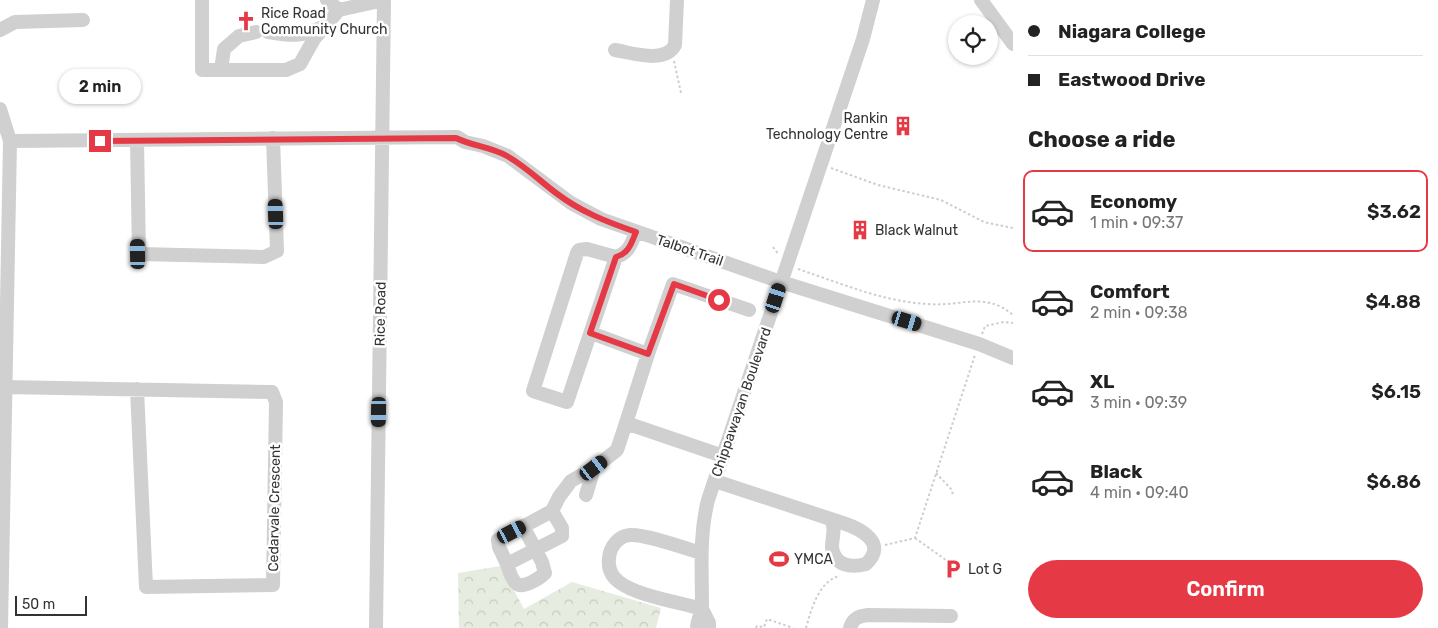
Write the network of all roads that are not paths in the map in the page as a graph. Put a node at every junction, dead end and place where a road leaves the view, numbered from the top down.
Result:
1 (202, 0) edge
2 (327, 0) edge
3 (384, 0) edge
4 (676, 0) edge
5 (873, 0) edge
6 (981, 0) edge
7 (338, 10) junction
8 (83, 20) dead end
9 (325, 26) junction
10 (0, 30) edge
11 (1013, 44) edge
12 (615, 50) dead end
13 (221, 70) junction
14 (0, 109) edge
15 (273, 138) junction
16 (382, 138) junction
17 (136, 140) junction
18 (10, 141) junction
19 (636, 232) junction
20 (616, 257) junction
21 (4, 259) edge
22 (781, 282) junction
23 (749, 310) dead end
24 (590, 333) junction
25 (648, 354) junction
26 (1012, 359) edge
27 (5, 387) junction
28 (137, 390) junction
29 (626, 424) junction
30 (723, 456) junction
31 (594, 468) junction
32 (715, 480) junction
33 (586, 495) dead end
34 (552, 512) junction
35 (831, 519) dead end
36 (523, 526) junction
37 (535, 550) junction
38 (701, 553) junction
39 (1, 561) edge
40 (507, 564) junction
41 (702, 609) junction
42 (951, 616) dead end
43 (1, 628) edge
44 (376, 628) edge
45 (697, 628) edge
46 (709, 628) edge
47 (850, 628) edge

1 - 13 street
2 - 7 street
3 - 7 street
3 - 16 street, Rice Road
4 - 12 street
5 - 22 street, Chippawayan Boulevard
6 - 11 street
7 - 9 street
8 - 10 street
9 - 13 street
9 - 13 street
14 - 18 street
15 - 16 street, Talbot Trail
15 - 17 street, Talbot Trail
15 - 17 street
16 - 19 street, Talbot Trail
16 - 44 street, Rice Road
17 - 18 street, Talbot Trail
18 - 21 street
19 - 20 street
19 - 22 street, Talbot Trail
20 - 24 street
20 - 24 street
21 - 27 street
22 - 26 street, Talbot Trail
22 - 30 street, Chippawayan Boulevard
23 - 25 street
24 - 25 street
25 - 29 street
27 - 28 street, Cedarvale Crescent
27 - 39 street
28 - 28 street, Cedarvale Crescent
29 - 30 street
29 - 31 street
30 - 32 street, Chippawayan Boulevard
31 - 33 street
31 - 34 street
32 - 35 street
32 - 38 street, Chippawayan Boulevard
34 - 36 street
34 - 37 street
36 - 37 street
36 - 40 street
37 - 40 street
37 - 40 street
38 - 41 street, Chippawayan Boulevard
38 - 41 street
39 - 43 street
41 - 45 street, Chippawayan Boulevard
41 - 46 street, Chippawayan Boulevard
42 - 47 street

